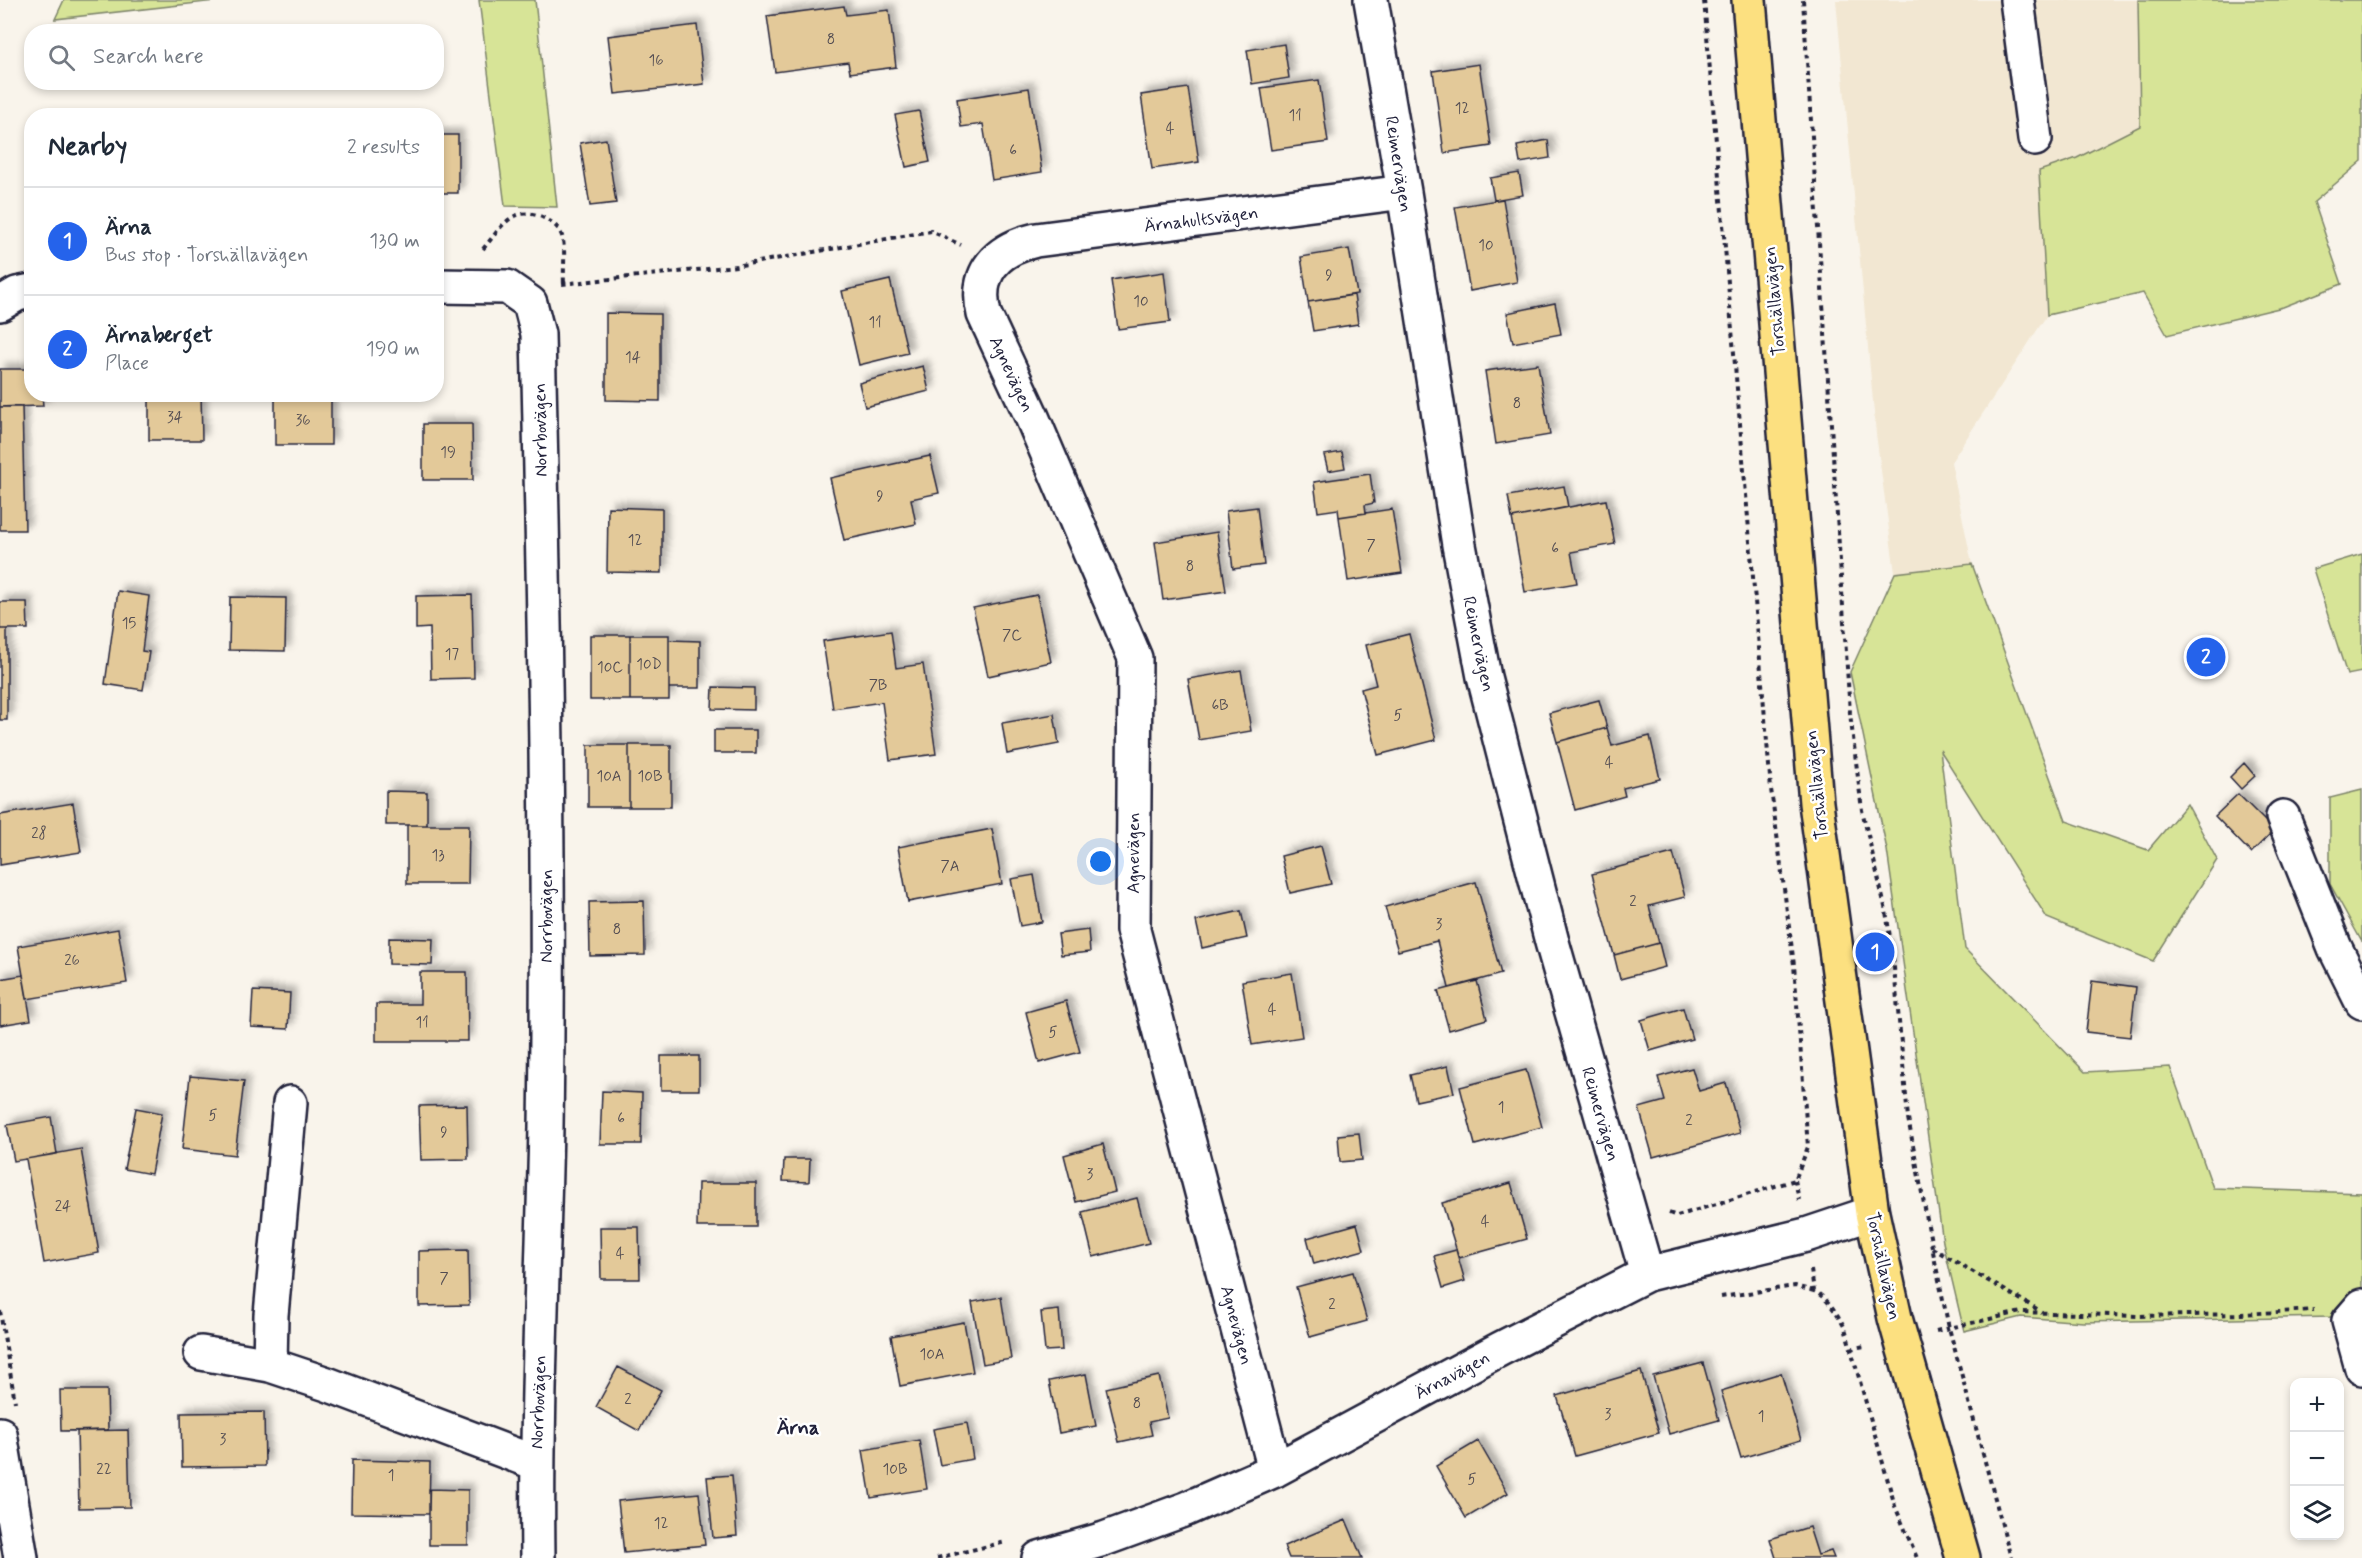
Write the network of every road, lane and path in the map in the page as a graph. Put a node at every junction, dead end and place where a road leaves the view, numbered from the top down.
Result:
1 (1371, 0) edge
2 (1749, 0) edge
3 (1803, 0) edge
4 (2017, 0) edge
5 (2035, 139) dead end
6 (1404, 192) junction
7 (480, 252) dead end
8 (998, 258) junction
9 (564, 284) junction
10 (444, 286) edge
11 (507, 287) junction
12 (24, 293) edge
13 (0, 304) edge
14 (2283, 817) dead end
15 (2362, 1002) edge
16 (290, 1103) dead end
17 (1795, 1180) dead end
18 (1872, 1213) junction
19 (1806, 1235) junction
20 (1932, 1247) junction
21 (1647, 1274) junction
22 (2043, 1313) junction
23 (2355, 1313) edge
24 (1949, 1328) junction
25 (201, 1353) dead end
26 (270, 1365) junction
27 (2362, 1368) edge
28 (0, 1434) edge
29 (536, 1463) junction
30 (1275, 1470) junction
31 (21, 1558) edge
32 (538, 1558) edge
33 (1039, 1558) edge
34 (1917, 1558) edge
35 (1962, 1558) edge
36 (2011, 1558) edge

1 - 6 street, Reimervägen
2 - 18 main road, Torshällavägen
3 - 20 path
4 - 5 street
6 - 8 street, Ärnahultsvägen
6 - 21 street, Reimervägen
7 - 9 path
8 - 9 path
8 - 30 street, Agnevägen
9 - 11 path
10 - 11 street
11 - 29 street, Norrbovägen
12 - 13 street
14 - 15 street
16 - 26 street
17 - 19 path
18 - 19 street, Ärnavägen
18 - 35 main road, Torshällavägen
19 - 21 street, Ärnavägen
19 - 34 path
20 - 22 path
20 - 24 path
21 - 30 street, Ärnavägen
22 - 23 path
22 - 24 path
23 - 27 street
24 - 36 path
25 - 26 street
26 - 29 street
28 - 31 street
29 - 32 street, Norrbovägen
30 - 33 street, Ärnavägen

